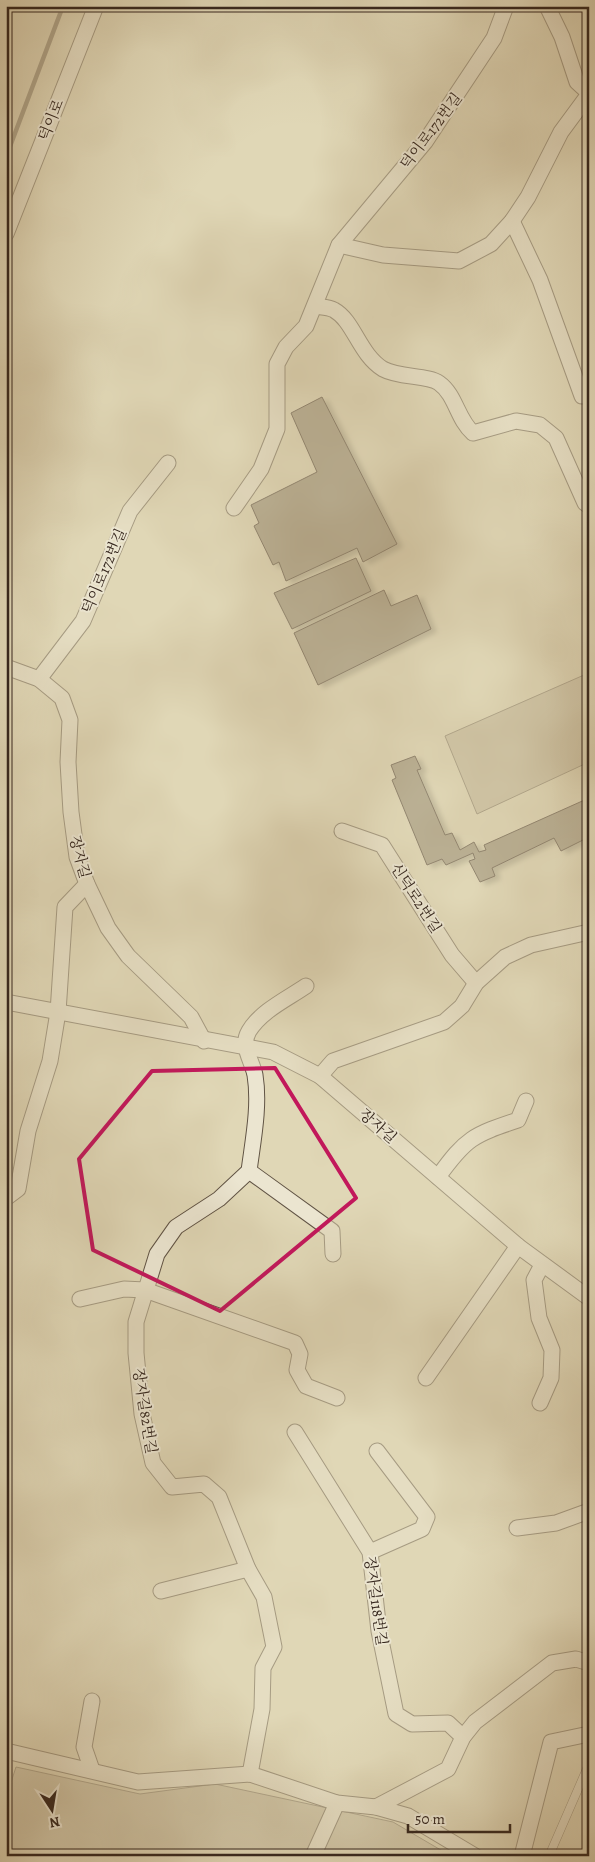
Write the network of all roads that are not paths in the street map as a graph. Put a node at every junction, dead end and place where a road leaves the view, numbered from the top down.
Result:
1 (96, 6) edge
2 (506, 6) edge
3 (548, 6) edge
4 (589, 94) edge
5 (512, 221) junction
6 (6, 234) edge
7 (340, 245) junction
8 (315, 306) junction
9 (589, 396) edge
10 (168, 463) dead end
11 (589, 506) edge
12 (234, 508) dead end
13 (6, 667) edge
14 (39, 679) junction
15 (342, 831) dead end
16 (87, 884) junction
17 (589, 932) edge
18 (476, 983) junction
19 (306, 986) dead end
20 (6, 1002) edge
21 (58, 1012) junction
22 (204, 1041) junction
23 (246, 1049) junction
24 (320, 1076) junction
25 (526, 1101) dead end
26 (249, 1171) junction
27 (438, 1177) junction
28 (6, 1198) edge
29 (518, 1246) junction
30 (333, 1254) dead end
31 (542, 1265) junction
32 (145, 1290) junction
33 (589, 1298) edge
34 (80, 1299) dead end
35 (426, 1378) dead end
36 (337, 1398) dead end
37 (540, 1403) dead end
38 (295, 1432) dead end
39 (377, 1451) dead end
40 (589, 1511) edge
41 (517, 1528) dead end
42 (370, 1552) junction
43 (248, 1568) junction
44 (161, 1592) dead end
45 (589, 1663) edge
46 (92, 1701) dead end
47 (589, 1734) edge
48 (464, 1737) junction
49 (6, 1751) edge
50 (589, 1764) edge
51 (92, 1770) junction
52 (250, 1774) junction
53 (336, 1803) junction
54 (376, 1807) junction
55 (313, 1856) edge
56 (475, 1856) edge
57 (522, 1856) edge
58 (549, 1856) edge

1 - 6 street, 덕이로
2 - 7 street, 덕이로172번길
3 - 4 street
4 - 5 street
5 - 7 street
5 - 9 street
7 - 8 street, 덕이로172번길
8 - 11 street
8 - 12 street, 덕이로172번길
10 - 14 street, 덕이로172번길
13 - 14 street, 장자길
14 - 16 street, 장자길
15 - 18 street, 신덕로2번길
16 - 21 street
16 - 22 street, 장자길
17 - 18 street
18 - 24 street
19 - 23 street
20 - 21 street, 장자길
21 - 22 street, 장자길
21 - 28 street
22 - 23 street, 장자길
23 - 24 street, 장자길
23 - 26 street
24 - 27 street, 장자길
25 - 27 street
26 - 30 street
26 - 32 street, 장자길82번길
27 - 29 street, 장자길
29 - 31 street, 장자길
29 - 35 street
31 - 33 street, 장자길
31 - 37 street
32 - 34 street
32 - 36 street
32 - 43 street, 장자길82번길
38 - 42 street, 장자길118번길
39 - 42 street
40 - 41 street
42 - 48 street, 장자길118번길
43 - 44 street
43 - 52 street, 장자길82번길
45 - 48 street
46 - 51 street
47 - 57 street
48 - 54 street
49 - 51 street
50 - 58 lane
51 - 52 street
52 - 53 street
53 - 54 street
53 - 55 street
54 - 56 street

